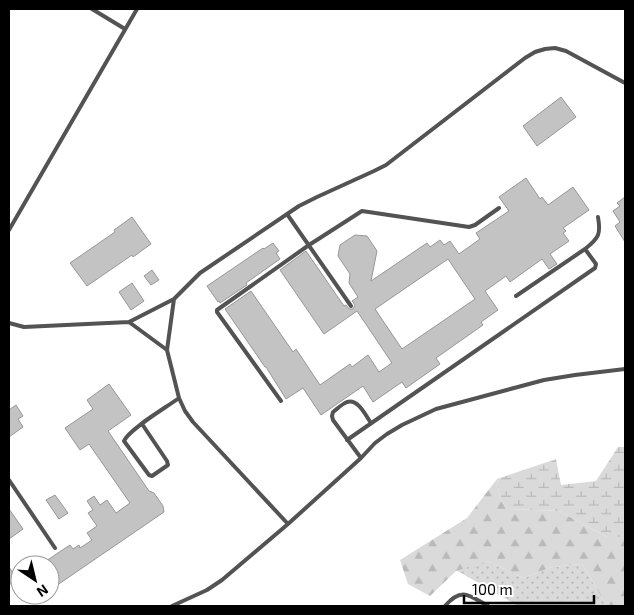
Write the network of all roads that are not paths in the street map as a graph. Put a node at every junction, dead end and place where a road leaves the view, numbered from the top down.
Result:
1 (92, 9) edge
2 (137, 9) edge
3 (126, 29) junction
4 (625, 83) edge
5 (499, 208) dead end
6 (287, 214) junction
7 (598, 217) dead end
8 (9, 230) edge
9 (309, 246) junction
10 (585, 248) junction
11 (516, 296) dead end
12 (174, 299) junction
13 (351, 306) dead end
14 (129, 322) junction
15 (9, 323) edge
16 (167, 350) junction
17 (625, 369) edge
18 (179, 398) junction
19 (281, 401) dead end
20 (371, 423) junction
21 (142, 424) junction
22 (347, 440) junction
23 (360, 458) junction
24 (9, 480) edge
25 (288, 524) junction
26 (55, 548) dead end
27 (172, 606) edge
28 (446, 606) edge
29 (488, 606) edge

1 - 3 lane
2 - 3 lane
3 - 8 lane
4 - 6 lane
5 - 9 lane
6 - 9 lane
6 - 12 lane
7 - 10 lane
9 - 13 lane
9 - 19 lane
10 - 11 lane
10 - 20 lane
12 - 14 lane
12 - 16 lane
14 - 15 lane
14 - 16 lane
16 - 18 lane
17 - 23 lane
18 - 21 lane
18 - 25 lane
20 - 22 lane
20 - 22 lane
21 - 21 lane
22 - 23 lane
23 - 25 lane
24 - 26 lane
25 - 27 lane
28 - 29 lane

